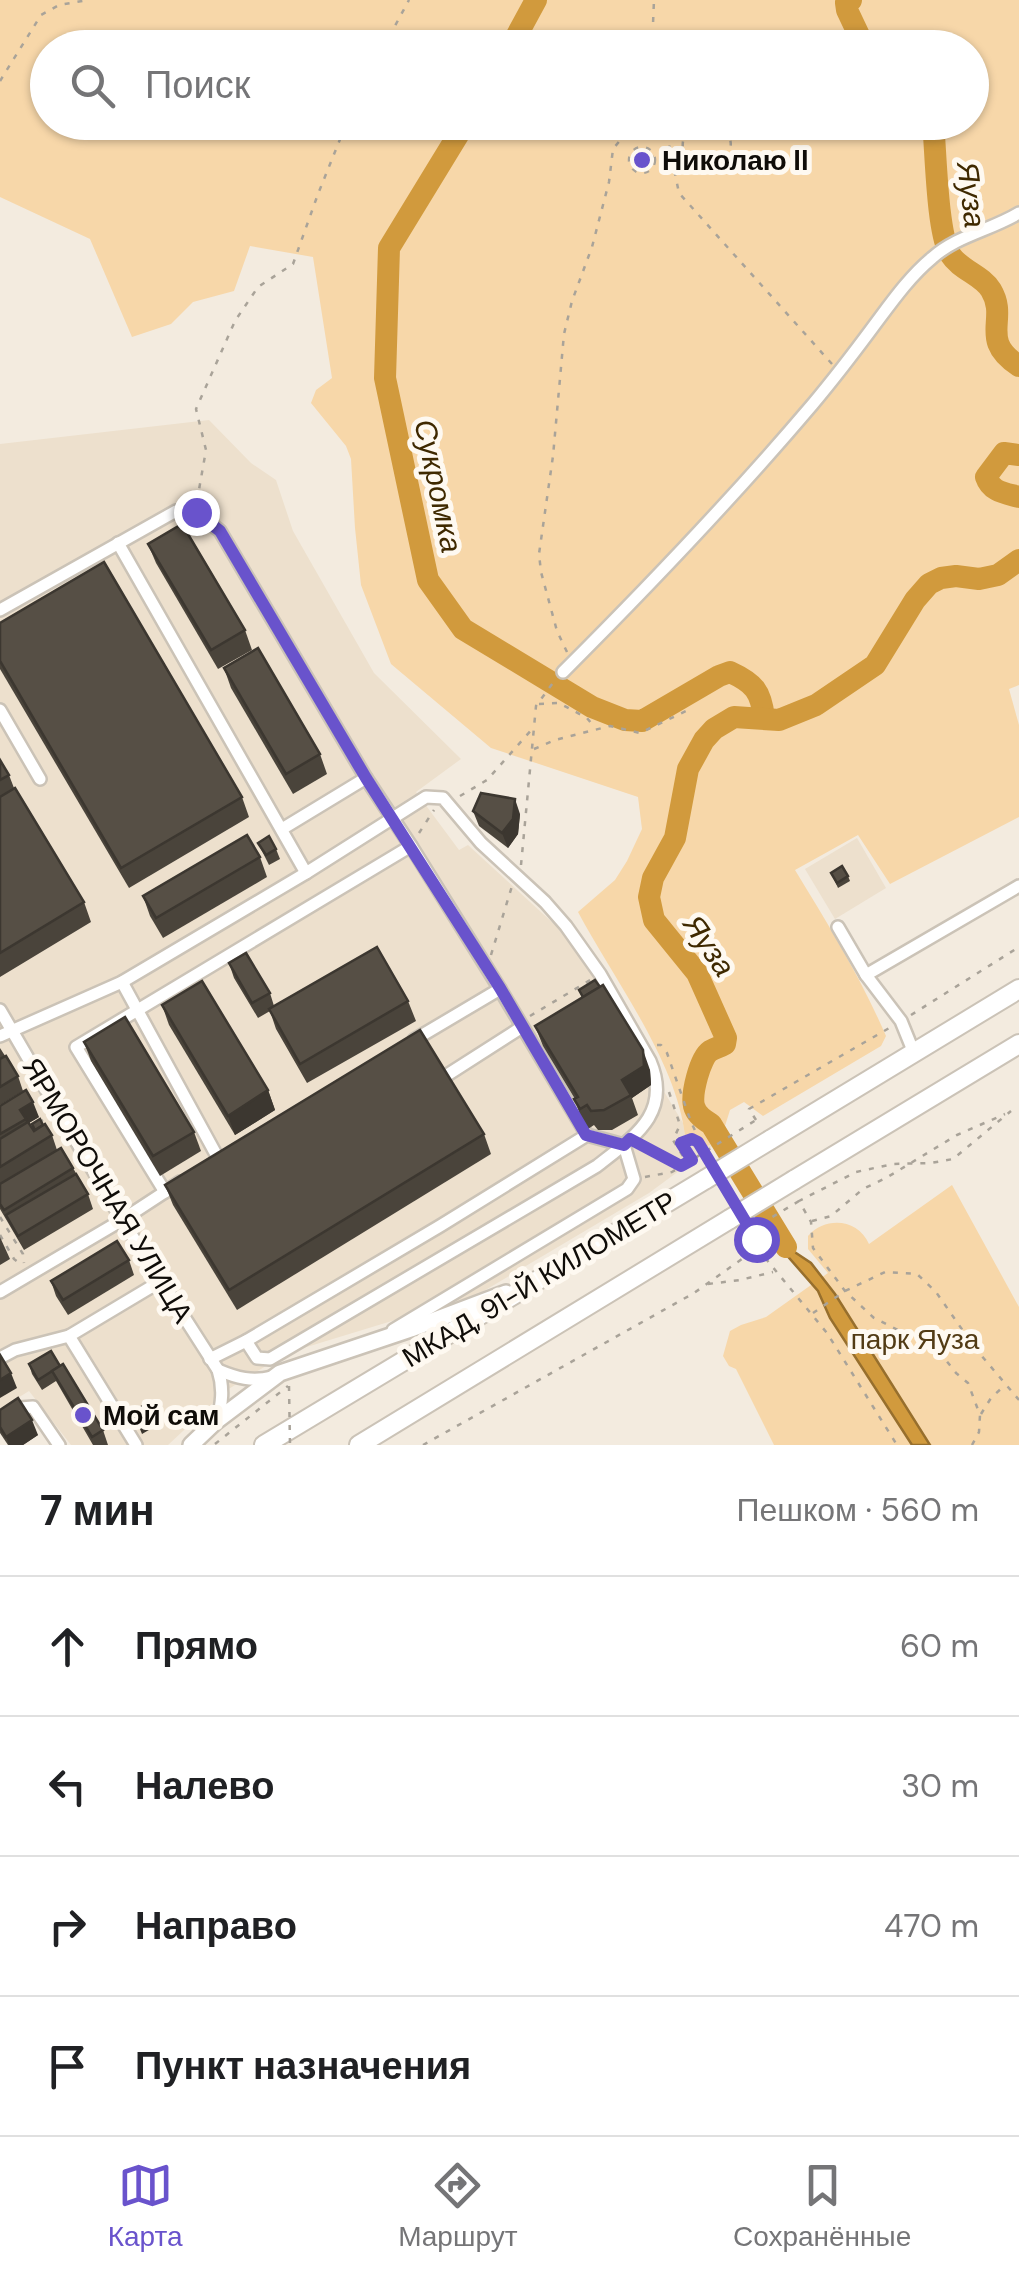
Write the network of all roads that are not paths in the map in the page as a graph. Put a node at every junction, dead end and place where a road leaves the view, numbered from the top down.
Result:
1 (1019, 213) edge
2 (118, 544) junction
3 (0, 610) edge
4 (563, 672) road end
5 (0, 710) edge
6 (40, 778) dead end
7 (366, 778) junction
8 (393, 818) junction
9 (282, 829) junction
10 (414, 841) junction
11 (306, 873) junction
12 (1019, 886) edge
13 (838, 928) dead end
14 (866, 974) junction
15 (122, 982) junction
16 (500, 988) junction
17 (1019, 989) edge
18 (136, 1009) junction
19 (0, 1010) edge
20 (526, 1022) junction
21 (6, 1032) edge
22 (1019, 1044) edge
23 (401, 1048) edge
24 (914, 1053) junction
25 (444, 1077) edge
26 (586, 1135) junction
27 (627, 1142) junction
28 (234, 1148) edge
29 (218, 1158) junction
30 (204, 1166) edge
31 (191, 1175) edge
32 (164, 1192) junction
33 (122, 1220) junction
34 (161, 1281) junction
35 (533, 1282) junction
36 (0, 1292) edge
37 (70, 1336) junction
38 (376, 1340) junction
39 (246, 1341) junction
40 (0, 1358) edge
41 (210, 1358) junction
42 (218, 1370) junction
43 (282, 1381) junction
44 (0, 1422) edge
45 (217, 1422) junction
46 (360, 1444) edge
47 (59, 1445) edge
48 (136, 1445) edge
49 (190, 1445) edge
50 (264, 1445) edge

1 - 4 lane
2 - 3 lane
2 - 7 lane
2 - 9 lane
5 - 6 lane
7 - 8 lane
7 - 9 lane
8 - 10 lane
8 - 11 lane
8 - 27 lane
9 - 11 lane
10 - 16 lane
10 - 18 lane
11 - 15 lane
12 - 14 lane
13 - 14 lane
14 - 24 lane
15 - 18 lane
15 - 21 lane
16 - 20 lane
16 - 23 lane
17 - 24 highway, МКАД, 91-Й КИЛОМЕТР
18 - 29 lane
18 - 32 lane
19 - 21 lane, ЯРМОРОЧНАЯ УЛИЦА
20 - 25 lane
20 - 26 lane
21 - 33 lane, ЯРМОРОЧНАЯ УЛИЦА
22 - 46 highway, МКАД, 91-Й КИЛОМЕТР, bridge
24 - 35 highway, МКАД, 91-Й КИЛОМЕТР, bridge
26 - 27 lane
26 - 39 lane
27 - 38 lane
27 - 39 lane
28 - 29 lane
29 - 30 lane
31 - 32 lane
32 - 33 lane
33 - 34 lane, ЯРМОРОЧНАЯ УЛИЦА
33 - 36 lane
34 - 37 lane
34 - 41 lane, ЯРМОРОЧНАЯ УЛИЦА
35 - 38 main road
35 - 50 highway, МКАД, 91-Й КИЛОМЕТР
37 - 40 lane
37 - 48 lane
38 - 43 main road
39 - 41 lane
41 - 42 lane, ЯРМОРОЧНАЯ УЛИЦА
42 - 43 lane
42 - 45 lane
43 - 45 main road
44 - 47 lane
45 - 49 main road

